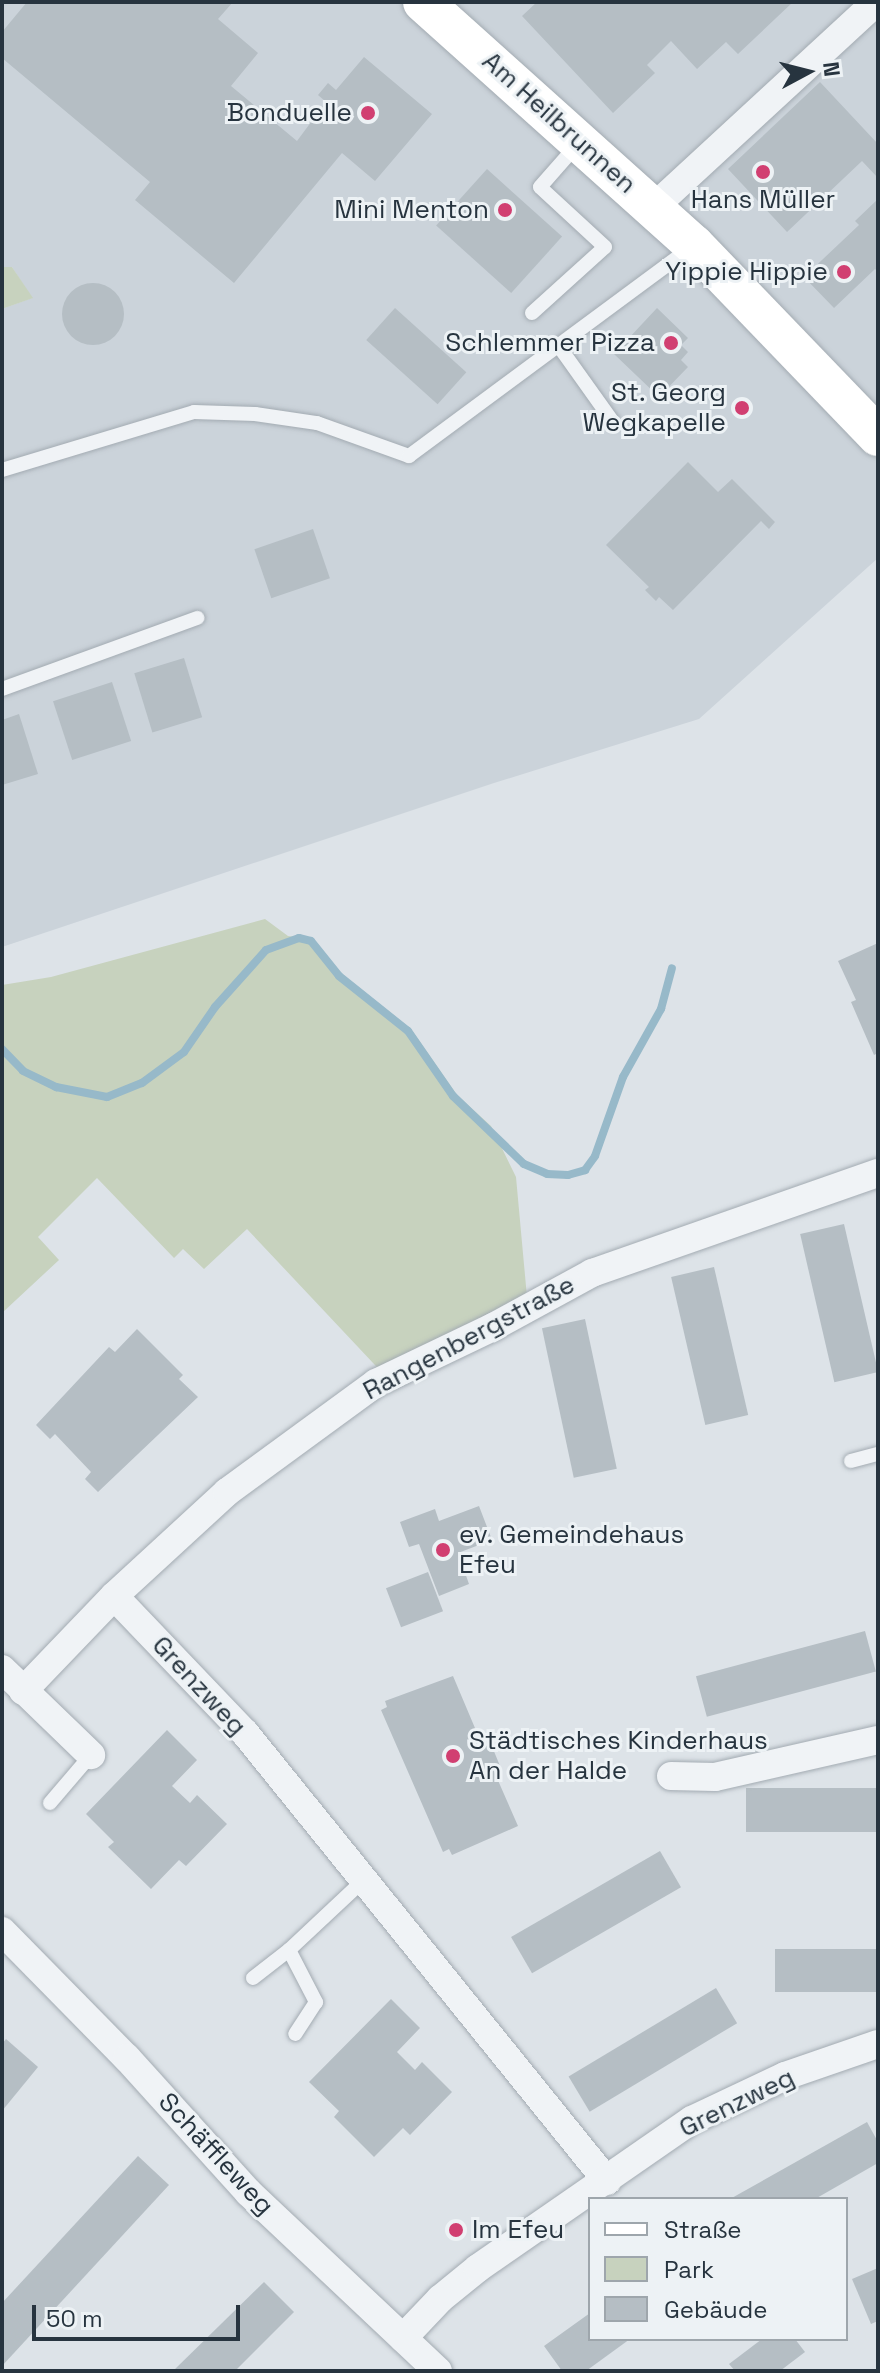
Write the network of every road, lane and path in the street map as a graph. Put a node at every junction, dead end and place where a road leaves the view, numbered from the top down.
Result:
1 (423, 2) edge
2 (876, 2) edge
3 (579, 141) junction
4 (654, 207) junction
5 (694, 245) junction
6 (532, 313) dead end
7 (558, 345) junction
8 (613, 422) dead end
9 (878, 436) edge
10 (2, 470) edge
11 (197, 618) dead end
12 (2, 689) edge
13 (878, 1173) edge
14 (878, 1454) edge
15 (851, 1461) dead end
16 (114, 1596) junction
17 (2, 1669) edge
18 (23, 1691) junction
19 (878, 1740) edge
20 (91, 1755) joint
21 (671, 1776) dead end
22 (50, 1803) dead end
23 (365, 1879) junction
24 (2, 1931) edge
25 (289, 1950) junction
26 (253, 1978) dead end
27 (295, 2034) dead end
28 (878, 2044) edge
29 (607, 2181) junction
30 (403, 2338) junction
31 (438, 2371) edge

1 - 3 street, Am Heilbrunnen
2 - 4 street
3 - 4 street, Am Heilbrunnen
3 - 6 lane
4 - 5 street, Am Heilbrunnen
5 - 7 lane
5 - 9 street, Am Heilbrunnen
7 - 8 lane
7 - 10 lane
11 - 12 lane
13 - 16 street, Rangenbergstraße
14 - 15 lane
16 - 18 street
16 - 23 street, Grenzweg
17 - 18 street
18 - 20 street
19 - 21 street
20 - 22 lane
23 - 25 lane
23 - 29 street, Grenzweg
24 - 30 street, Schäffleweg
25 - 26 lane
25 - 27 lane
28 - 29 street, Grenzweg
29 - 30 street, Grenzweg
30 - 31 street, Schäffleweg

